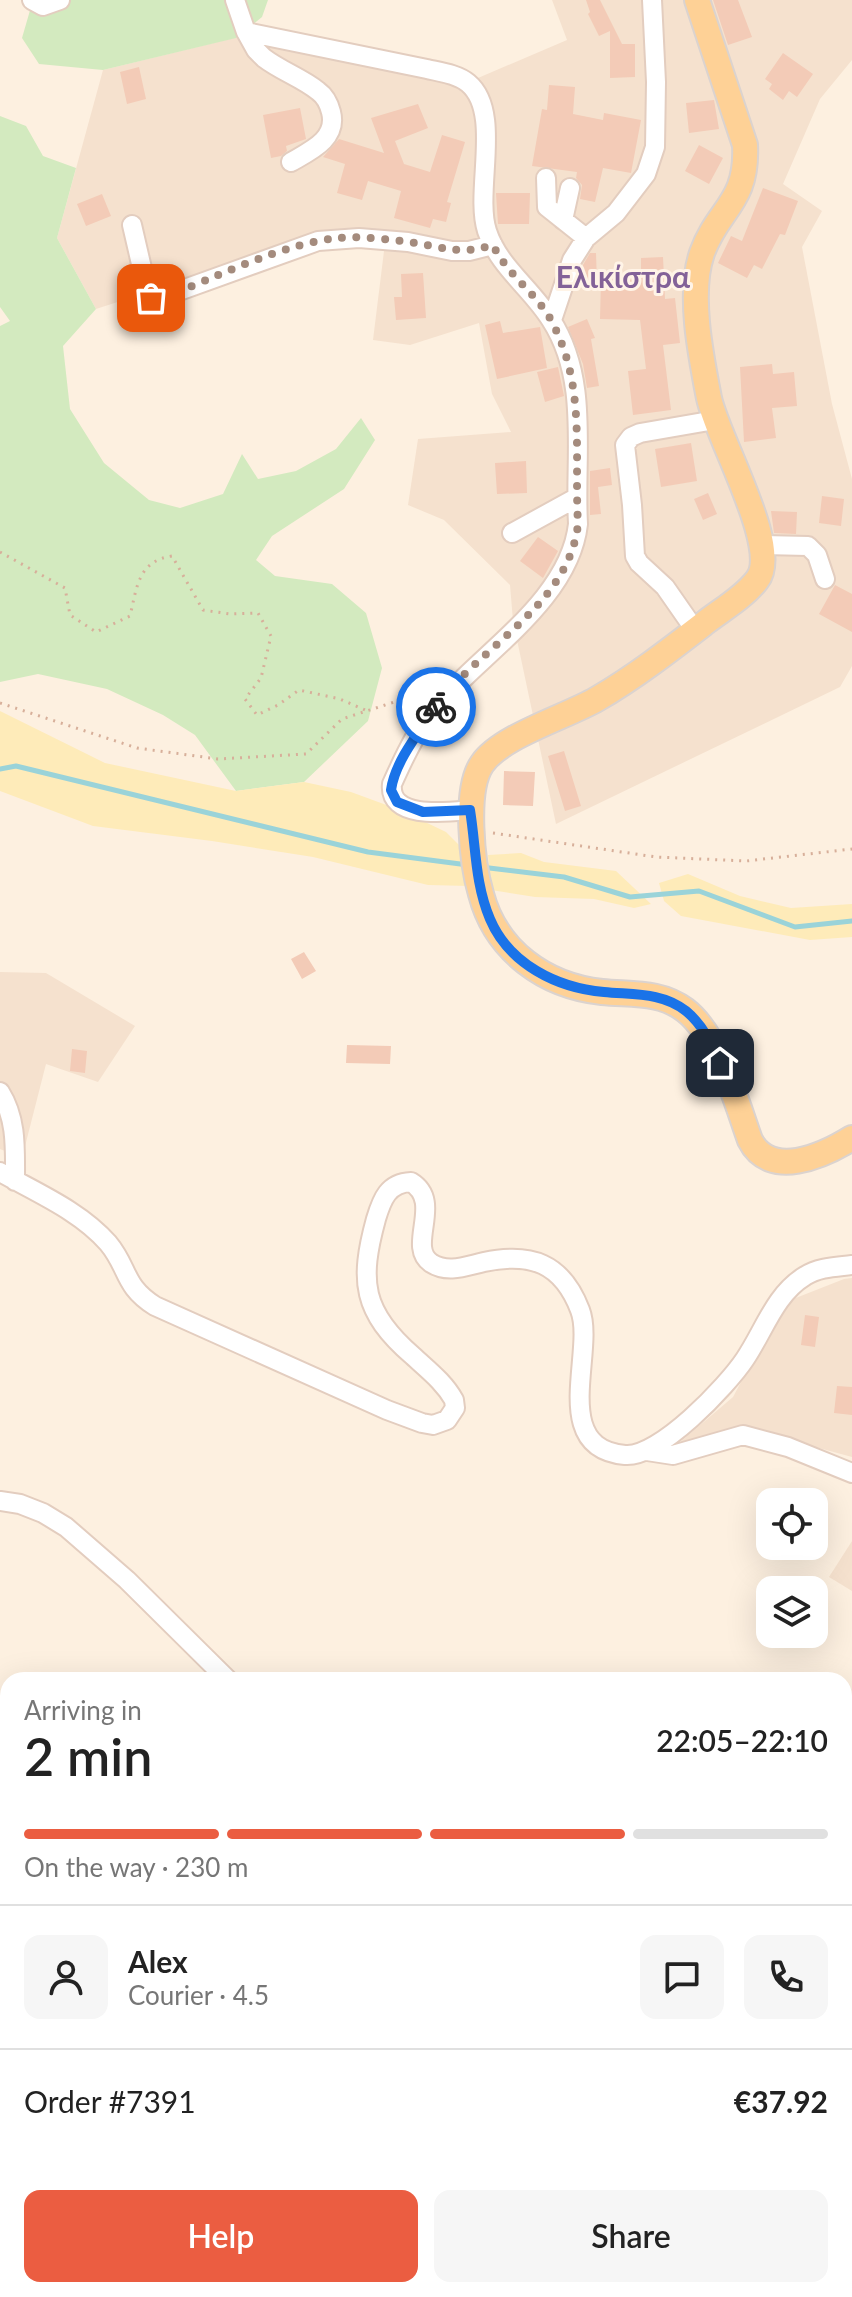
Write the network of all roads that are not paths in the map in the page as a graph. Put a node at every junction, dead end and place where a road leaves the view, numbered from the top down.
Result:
1 (32, 0) edge
2 (60, 0) edge
3 (235, 0) edge
4 (652, 0) edge
5 (697, 0) edge
6 (246, 32) junction
7 (291, 162) dead end
8 (546, 178) dead end
9 (570, 188) dead end
10 (563, 220) junction
11 (132, 225) dead end
12 (586, 238) junction
13 (493, 245) junction
14 (552, 320) junction
15 (715, 420) junction
16 (576, 498) junction
17 (512, 533) dead end
18 (763, 545) junction
19 (825, 579) dead end
20 (695, 630) junction
21 (473, 831) junction
22 (0, 1092) edge
23 (852, 1138) edge
24 (8, 1176) edge
25 (852, 1265) edge
26 (647, 1451) junction
27 (852, 1473) edge
28 (0, 1501) edge
29 (220, 1672) edge

1 - 2 street
3 - 6 street
4 - 12 street
5 - 15 main road
6 - 7 street
6 - 13 street
8 - 10 street
9 - 10 street
10 - 12 street
11 - 13 street
12 - 14 street
13 - 14 street
14 - 16 street
15 - 18 main road
15 - 20 street
16 - 17 street
16 - 21 street
18 - 19 street
18 - 20 main road
20 - 21 main road
21 - 23 main road
22 - 24 street
24 - 26 street
25 - 26 street
26 - 27 street
28 - 29 street

